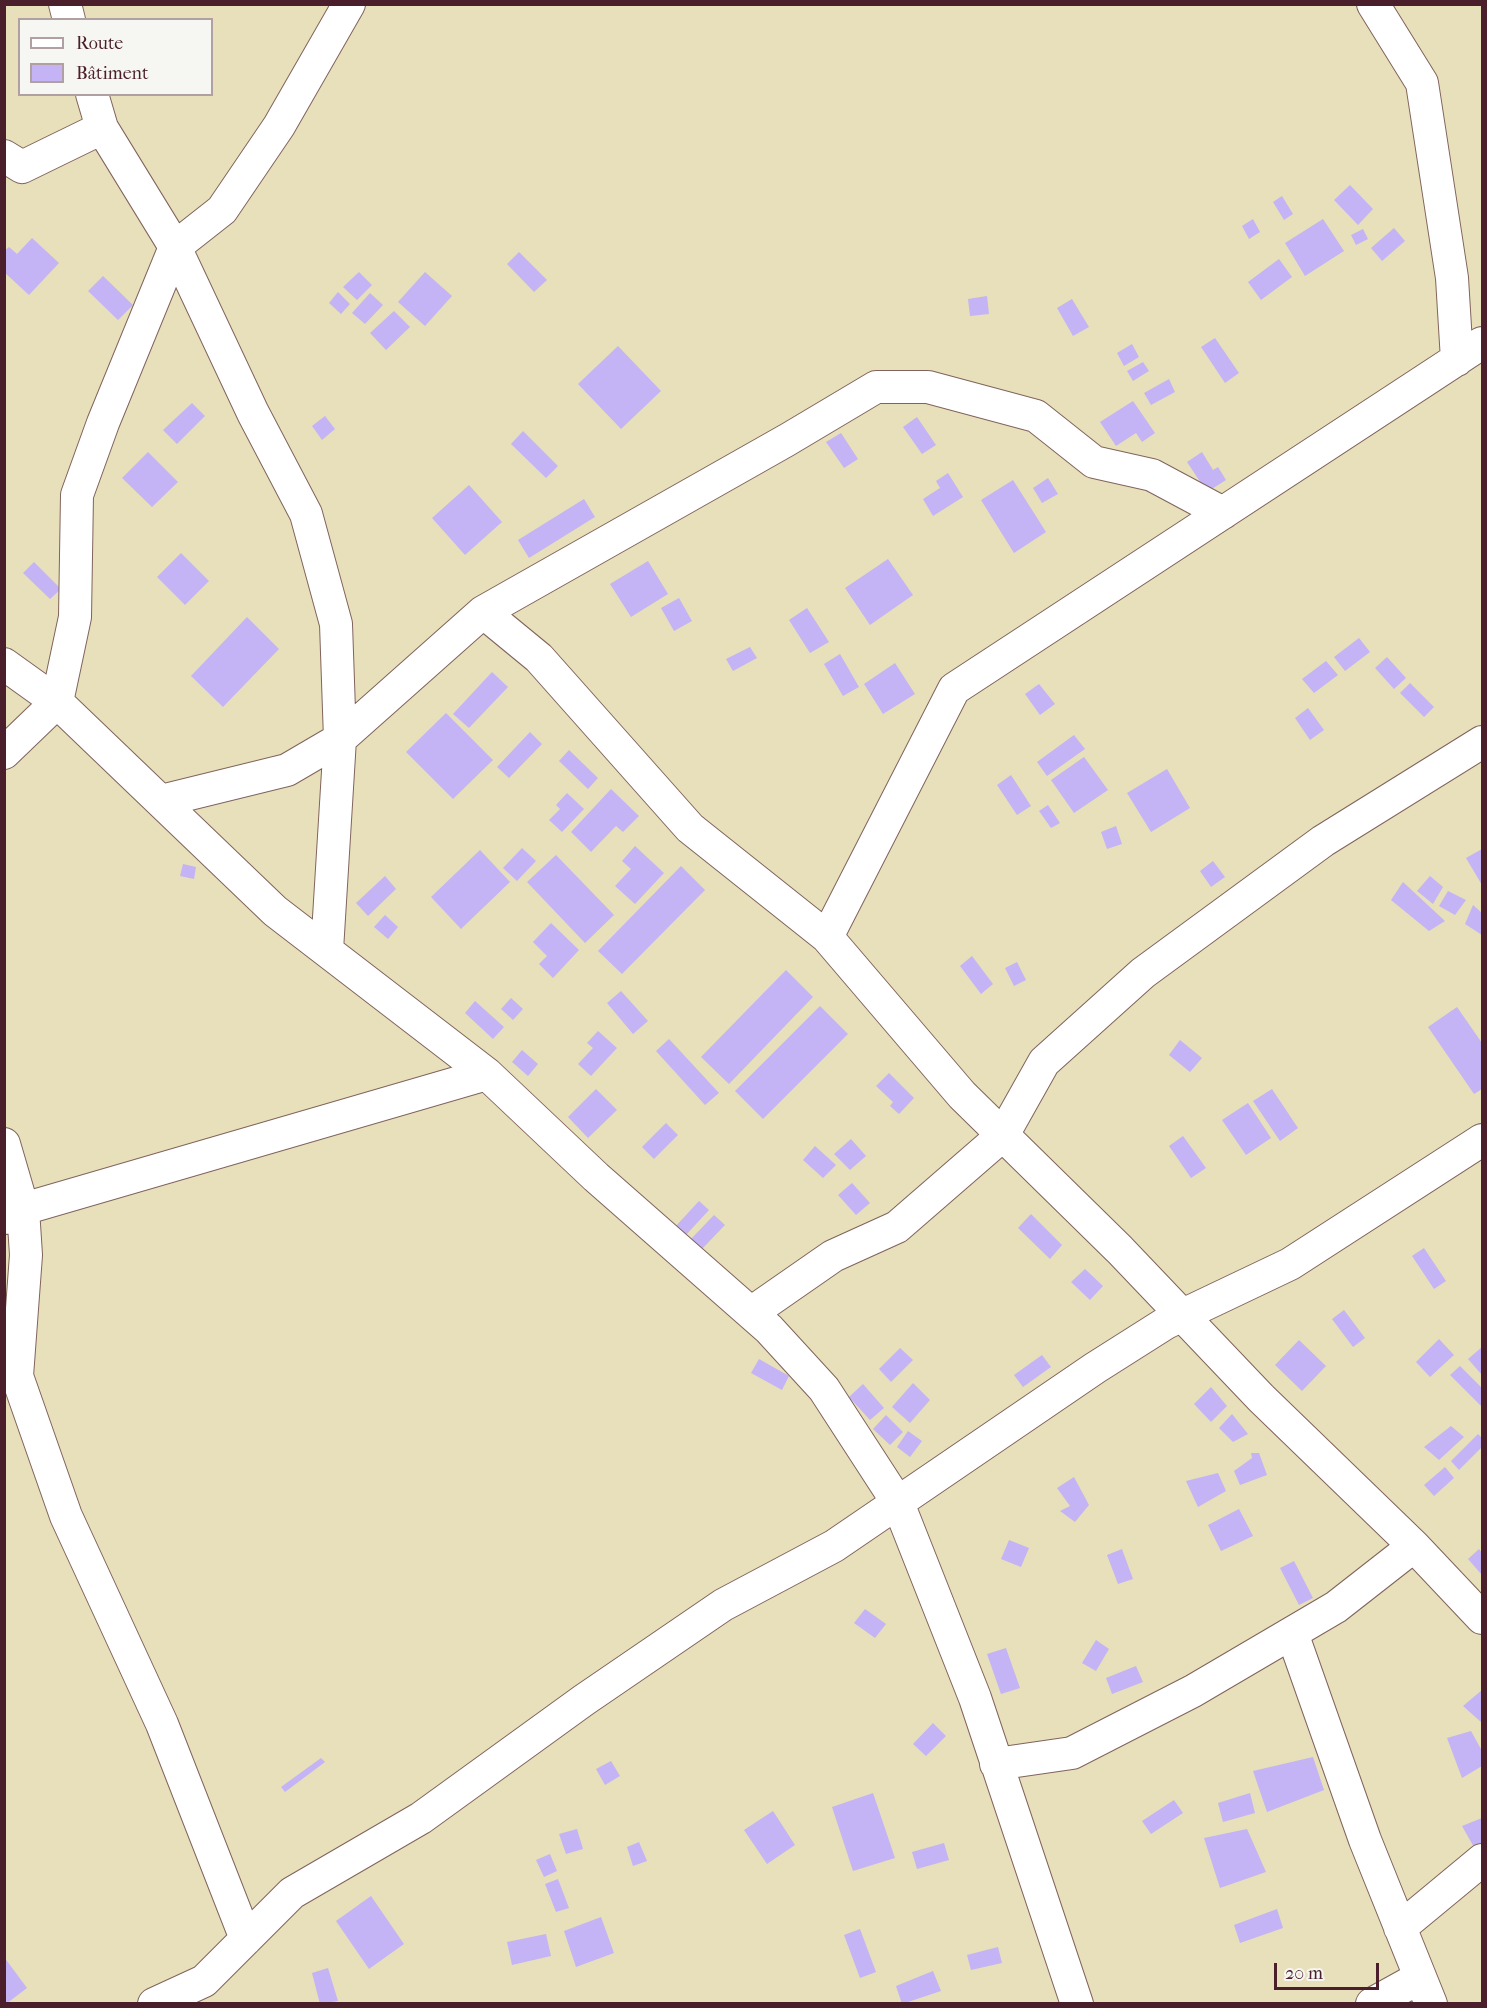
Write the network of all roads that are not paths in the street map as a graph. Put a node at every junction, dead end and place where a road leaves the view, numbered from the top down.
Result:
1 (349, 4) edge
2 (1373, 4) edge
3 (93, 96) edge
4 (102, 128) junction
5 (4, 156) edge
6 (176, 247) junction
7 (1482, 343) edge
8 (1457, 360) junction
9 (1223, 513) junction
10 (483, 612) junction
11 (4, 664) edge
12 (57, 702) junction
13 (340, 739) junction
14 (1482, 742) edge
15 (4, 753) edge
16 (161, 801) junction
17 (827, 937) junction
18 (327, 950) junction
19 (487, 1074) junction
20 (1003, 1135) junction
21 (4, 1144) edge
22 (1480, 1146) edge
23 (14, 1213) edge
24 (750, 1313) junction
25 (1181, 1314) junction
26 (898, 1503) junction
27 (1414, 1546) junction
28 (1482, 1618) edge
29 (1293, 1633) junction
30 (996, 1764) junction
31 (1482, 1860) edge
32 (1400, 1928) junction
33 (246, 1940) junction
34 (1425, 1991) edge
35 (154, 2004) edge
36 (1077, 2004) edge
37 (1372, 2004) edge

1 - 6 street
2 - 8 street
3 - 4 street
4 - 5 street
4 - 6 street
6 - 12 street
6 - 13 street
7 - 8 street
8 - 9 street
9 - 10 street
9 - 17 street
10 - 13 street
10 - 17 street
11 - 12 street
12 - 15 street
12 - 16 street
13 - 16 street
13 - 18 street
14 - 20 street
16 - 18 street
17 - 20 street
18 - 19 street
19 - 23 street
19 - 24 street
20 - 24 street
20 - 25 street
21 - 23 street
22 - 25 street
23 - 33 street
24 - 26 street
25 - 26 street
25 - 27 street
26 - 30 street
26 - 33 street
27 - 28 street
27 - 29 street
29 - 30 street
29 - 32 street
30 - 36 street
31 - 32 street
32 - 34 street
33 - 35 street
34 - 37 street

